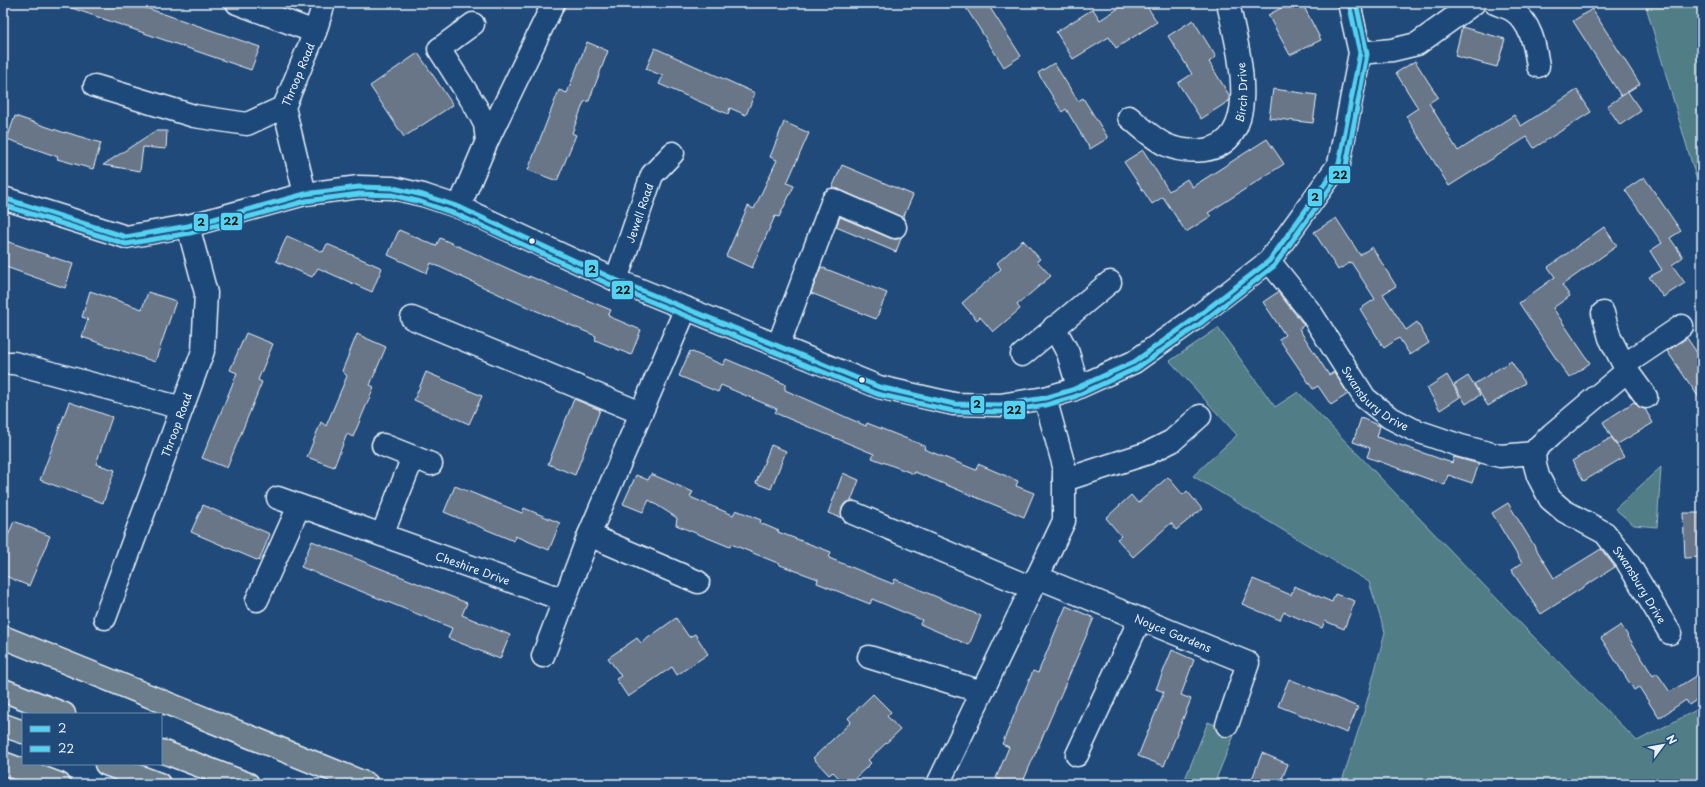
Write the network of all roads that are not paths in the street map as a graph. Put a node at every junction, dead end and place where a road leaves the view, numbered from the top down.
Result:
1 (237, 3) edge
2 (324, 3) edge
3 (1228, 3) edge
4 (1349, 3) edge
5 (1474, 3) edge
6 (1495, 3) edge
7 (553, 4) dead end
8 (473, 24) dead end
9 (315, 32) junction
10 (1360, 53) junction
11 (1538, 66) dead end
12 (95, 86) dead end
13 (284, 107) junction
14 (1129, 117) dead end
15 (487, 141) junction
16 (673, 153) dead end
17 (304, 194) junction
18 (3, 198) edge
19 (459, 206) junction
20 (188, 226) junction
21 (895, 227) dead end
22 (1269, 261) junction
23 (616, 280) junction
24 (1110, 282) dead end
25 (686, 308) junction
26 (1603, 313) dead end
27 (412, 318) dead end
28 (1682, 326) dead end
29 (1054, 327) junction
30 (778, 346) junction
31 (1022, 355) dead end
32 (3, 363) edge
33 (1626, 368) junction
34 (1078, 387) junction
35 (1646, 397) dead end
36 (1045, 398) junction
37 (182, 408) junction
38 (641, 413) junction
39 (1200, 416) dead end
40 (383, 445) dead end
41 (1534, 453) junction
42 (1064, 480) junction
43 (278, 498) dead end
44 (299, 506) junction
45 (853, 513) dead end
46 (382, 535) junction
47 (588, 535) junction
48 (698, 582) dead end
49 (1035, 582) junction
50 (257, 600) dead end
51 (564, 600) junction
52 (105, 618) dead end
53 (1140, 619) junction
54 (1670, 633) dead end
55 (3, 637) edge
56 (543, 656) dead end
57 (869, 657) dead end
58 (3, 690) edge
59 (982, 692) junction
60 (61, 713) edge
61 (3, 724) edge
62 (1227, 725) dead end
63 (22, 732) edge
64 (162, 751) edge
65 (1077, 755) dead end
66 (3, 762) edge
67 (109, 765) edge
68 (59, 784) edge
69 (159, 784) edge
70 (248, 784) edge
71 (367, 784) edge
72 (938, 784) edge

1 - 9 street
2 - 9 street, Throop Road
3 - 14 street, Birch Drive
4 - 10 street
5 - 10 street
6 - 11 street
7 - 15 street
8 - 15 street
9 - 13 street, Throop Road
10 - 22 street
12 - 13 street
13 - 17 street, Throop Road
15 - 19 street
16 - 23 street, Jewell Road
17 - 19 street
17 - 20 street
18 - 20 street
19 - 23 street
20 - 37 street, Throop Road
21 - 30 street
22 - 34 street
22 - 41 street, Swansbury Drive
23 - 25 street
24 - 29 street
25 - 30 street
25 - 38 street
26 - 33 street
27 - 38 street
28 - 33 street
29 - 31 street
29 - 34 street
30 - 36 street
32 - 37 street
33 - 35 street
33 - 41 street
34 - 36 street
36 - 42 street
37 - 52 street, Throop Road
38 - 47 street
39 - 42 street
40 - 46 street
41 - 54 street, Swansbury Drive
42 - 49 street
43 - 44 street, Cheshire Drive
44 - 46 street, Cheshire Drive
44 - 50 street
45 - 49 street, Noyce Gardens
46 - 51 street, Cheshire Drive
47 - 48 street
47 - 51 street
49 - 53 street, Noyce Gardens
49 - 59 street
51 - 56 street
53 - 62 street, Noyce Gardens
53 - 65 street
55 - 71 highway
57 - 59 street
58 - 60 highway
59 - 72 street
61 - 63 highway
64 - 70 highway
66 - 68 highway
67 - 69 highway

